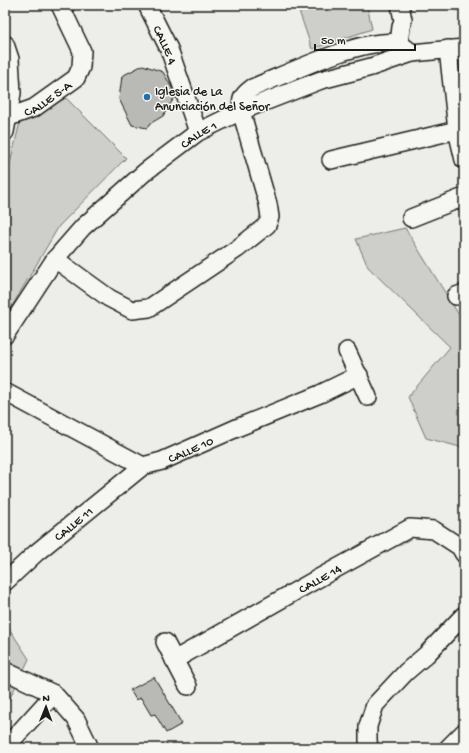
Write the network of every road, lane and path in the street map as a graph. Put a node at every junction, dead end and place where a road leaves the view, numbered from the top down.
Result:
1 (60, 5) edge
2 (400, 5) edge
3 (151, 8) edge
4 (5, 44) edge
5 (406, 48) junction
6 (456, 49) edge
7 (241, 111) junction
8 (7, 124) edge
9 (457, 130) junction
10 (198, 132) junction
11 (331, 160) dead end
12 (464, 160) edge
13 (464, 197) edge
14 (411, 218) dead end
15 (55, 259) junction
16 (5, 335) edge
17 (347, 351) dead end
18 (359, 375) junction
19 (5, 392) edge
20 (368, 398) dead end
21 (143, 466) junction
22 (464, 554) edge
23 (5, 582) edge
24 (464, 615) edge
25 (165, 642) dead end
26 (174, 660) junction
27 (5, 671) edge
28 (188, 686) dead end
29 (54, 694) junction
30 (464, 732) edge
31 (5, 748) edge
32 (90, 748) edge
33 (369, 748) edge
34 (448, 748) edge

1 - 8 street, CALLE 5-A
2 - 5 street
3 - 10 street, CALLE 4
4 - 8 street
5 - 6 street, CALLE 1
5 - 7 street, CALLE 1
6 - 9 street
7 - 10 street, CALLE 1
7 - 15 street
9 - 11 street
9 - 12 street
10 - 15 street, CALLE 1
13 - 14 street
15 - 16 street, CALLE 1
17 - 18 street
18 - 20 street
18 - 21 street, CALLE 10
19 - 21 street
21 - 23 street, CALLE 11
22 - 26 street, CALLE 14
24 - 33 street
25 - 26 street
26 - 28 street
27 - 29 street
29 - 31 street
29 - 32 street
30 - 34 street

